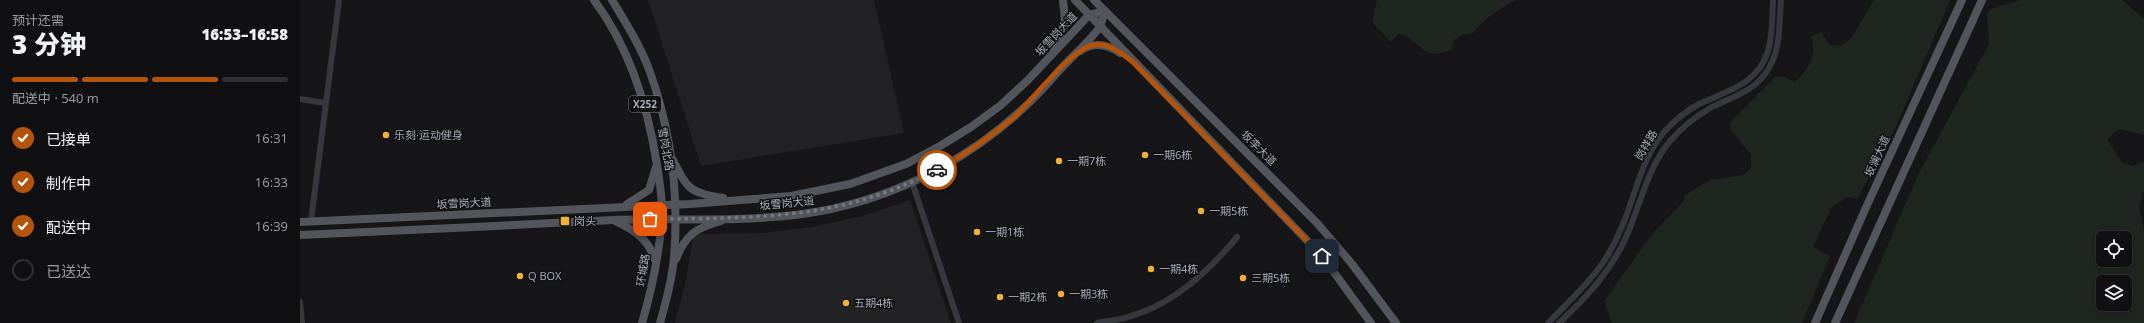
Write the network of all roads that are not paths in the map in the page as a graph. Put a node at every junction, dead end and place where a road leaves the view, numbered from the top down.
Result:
1 (338, 0) edge
2 (594, 0) edge
3 (612, 0) edge
4 (1062, 0) edge
5 (1074, 0) edge
6 (1094, 0) edge
7 (1773, 0) edge
8 (1780, 0) edge
9 (1962, 0) edge
10 (1982, 0) edge
11 (1105, 11) junction
12 (1089, 15) junction
13 (1099, 27) junction
14 (1053, 53) junction
15 (1134, 63) junction
16 (1064, 64) junction
17 (300, 99) edge
18 (325, 103) junction
19 (670, 153) junction
20 (657, 164) junction
21 (912, 182) junction
22 (731, 200) junction
23 (661, 205) junction
24 (675, 205) junction
25 (621, 207) junction
26 (734, 218) junction
27 (662, 219) junction
28 (614, 220) junction
29 (676, 220) junction
30 (311, 221) junction
31 (300, 222) edge
32 (300, 235) edge
33 (1237, 237) dead end
34 (656, 263) junction
35 (672, 269) junction
36 (300, 302) edge
37 (1132, 316) junction
38 (302, 323) edge
39 (642, 323) edge
40 (660, 323) edge
41 (959, 323) edge
42 (1097, 323) edge
43 (1134, 323) edge
44 (1371, 323) edge
45 (1396, 323) edge
46 (1548, 323) edge
47 (1559, 323) edge
48 (1815, 323) edge
49 (1835, 323) edge

1 - 18 street
2 - 20 main road, 雪岗北路 / X252
3 - 19 main road, 雪岗北路 / X252
4 - 14 main road
5 - 12 main road
6 - 11 main road, 坂李大道
7 - 46 street, 岗祥路
8 - 47 street, 岗祥路
9 - 48 main road, 坂澜大道
10 - 49 main road
11 - 12 main road, 坂雪岗大道
11 - 13 main road, 坂雪岗大道
11 - 45 main road, 坂李大道
12 - 13 main road
12 - 14 main road, 坂雪岗大道
13 - 15 main road
13 - 16 main road, 坂雪岗大道
14 - 22 main road, 坂雪岗大道
15 - 16 main road
15 - 44 main road
16 - 21 main road, 坂雪岗大道
17 - 18 street
18 - 30 street
19 - 22 main road
19 - 24 main road, 雪岗北路 / X252
20 - 23 main road, 雪岗北路 / X252
20 - 25 main road
21 - 26 main road, 坂雪岗大道
21 - 41 street
22 - 24 main road, 坂雪岗大道
23 - 24 main road, 坂雪岗大道
23 - 25 main road, 坂雪岗大道
23 - 27 main road, 雪岗北路 / X252
24 - 29 main road, 雪岗北路 / X252
25 - 30 main road, 坂雪岗大道
26 - 29 main road, 坂雪岗大道
26 - 35 main road
27 - 28 main road, 坂雪岗大道
27 - 29 main road, 坂雪岗大道
27 - 34 main road, 环城路 / X252
28 - 32 main road, 坂雪岗大道
28 - 34 main road
29 - 35 main road, X252
30 - 31 main road, 坂雪岗大道
33 - 37 street
34 - 39 main road, 环城路 / X252
35 - 40 main road, X252
36 - 38 street
37 - 42 street
37 - 43 street

